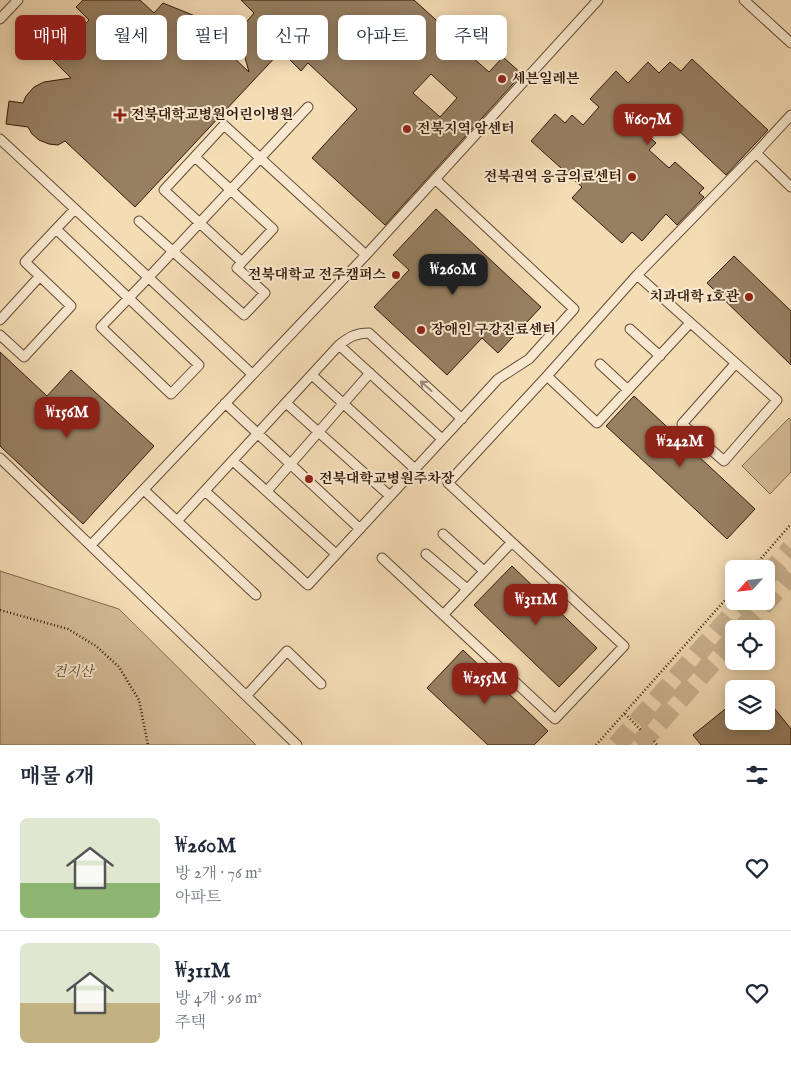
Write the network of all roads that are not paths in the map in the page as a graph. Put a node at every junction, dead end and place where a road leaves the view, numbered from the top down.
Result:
1 (18, 0) edge
2 (597, 0) edge
3 (744, 0) edge
4 (0, 19) edge
5 (791, 43) edge
6 (308, 107) dead end
7 (791, 115) edge
8 (0, 139) edge
9 (756, 154) junction
10 (194, 157) junction
11 (260, 158) junction
12 (435, 179) junction
13 (791, 187) edge
14 (230, 190) junction
15 (75, 209) junction
16 (139, 220) dead end
17 (199, 223) junction
18 (56, 229) junction
19 (173, 251) junction
20 (366, 255) junction
21 (242, 262) junction
22 (637, 275) junction
23 (40, 276) junction
24 (149, 277) junction
25 (128, 298) junction
26 (0, 320) edge
27 (690, 323) junction
28 (630, 330) dead end
29 (2, 340) edge
30 (340, 345) junction
31 (660, 356) junction
32 (600, 364) dead end
33 (735, 364) junction
34 (370, 373) junction
35 (252, 374) junction
36 (312, 375) junction
37 (547, 376) junction
38 (628, 390) junction
39 (225, 403) junction
40 (286, 403) junction
41 (343, 404) junction
42 (462, 418) junction
43 (318, 432) junction
44 (258, 434) junction
45 (442, 439) junction
46 (0, 458) edge
47 (233, 461) junction
48 (290, 464) junction
49 (415, 469) junction
50 (144, 490) junction
51 (205, 491) junction
52 (267, 491) junction
53 (390, 496) junction
54 (177, 521) junction
55 (360, 529) junction
56 (443, 534) dead end
57 (511, 543) junction
58 (91, 545) junction
59 (336, 554) junction
60 (426, 554) dead end
61 (382, 558) dead end
62 (484, 571) junction
63 (467, 589) junction
64 (256, 594) dead end
65 (443, 615) junction
66 (321, 684) dead end
67 (247, 695) junction
68 (297, 745) edge

1 - 4 lane
2 - 12 lane
3 - 5 lane
6 - 11 lane
7 - 9 lane
8 - 15 lane
9 - 13 lane
9 - 22 lane
10 - 11 lane
10 - 14 lane
10 - 17 lane
11 - 14 lane
11 - 20 lane
12 - 20 lane
12 - 42 lane
14 - 17 lane
14 - 21 lane
15 - 18 lane
15 - 24 lane
16 - 19 lane
17 - 19 lane
17 - 21 lane
18 - 23 lane
18 - 25 lane
19 - 21 lane
19 - 24 lane
20 - 35 lane
22 - 27 lane
22 - 37 lane
23 - 26 lane
23 - 29 lane
24 - 25 lane
24 - 35 lane
25 - 25 lane
27 - 31 lane
27 - 33 lane
28 - 31 lane
30 - 34 lane
30 - 36 lane
42 -> 30 lane
31 - 38 lane
32 - 38 lane
33 - 33 lane
34 - 41 lane
34 - 45 lane
35 - 39 lane
36 - 40 lane
36 - 41 lane
37 - 38 lane
37 - 57 lane
39 - 44 lane
39 - 50 lane
40 - 43 lane
40 - 44 lane
41 - 43 lane
41 - 49 lane
42 - 45 lane
43 - 48 lane
43 - 53 lane
44 - 47 lane
44 - 48 lane
45 - 49 lane
46 - 58 lane
47 - 51 lane
47 - 52 lane
48 - 52 lane
48 - 55 lane
49 - 53 lane
50 - 54 lane
50 - 58 lane
51 - 54 lane
51 - 59 lane
52 - 59 lane
53 - 55 lane
54 - 64 lane
55 - 59 lane
56 - 62 lane
57 - 62 lane
57 - 65 lane
58 - 67 lane
60 - 63 lane
61 - 65 lane
62 - 63 lane
63 - 65 lane
66 - 67 lane
67 - 68 lane

